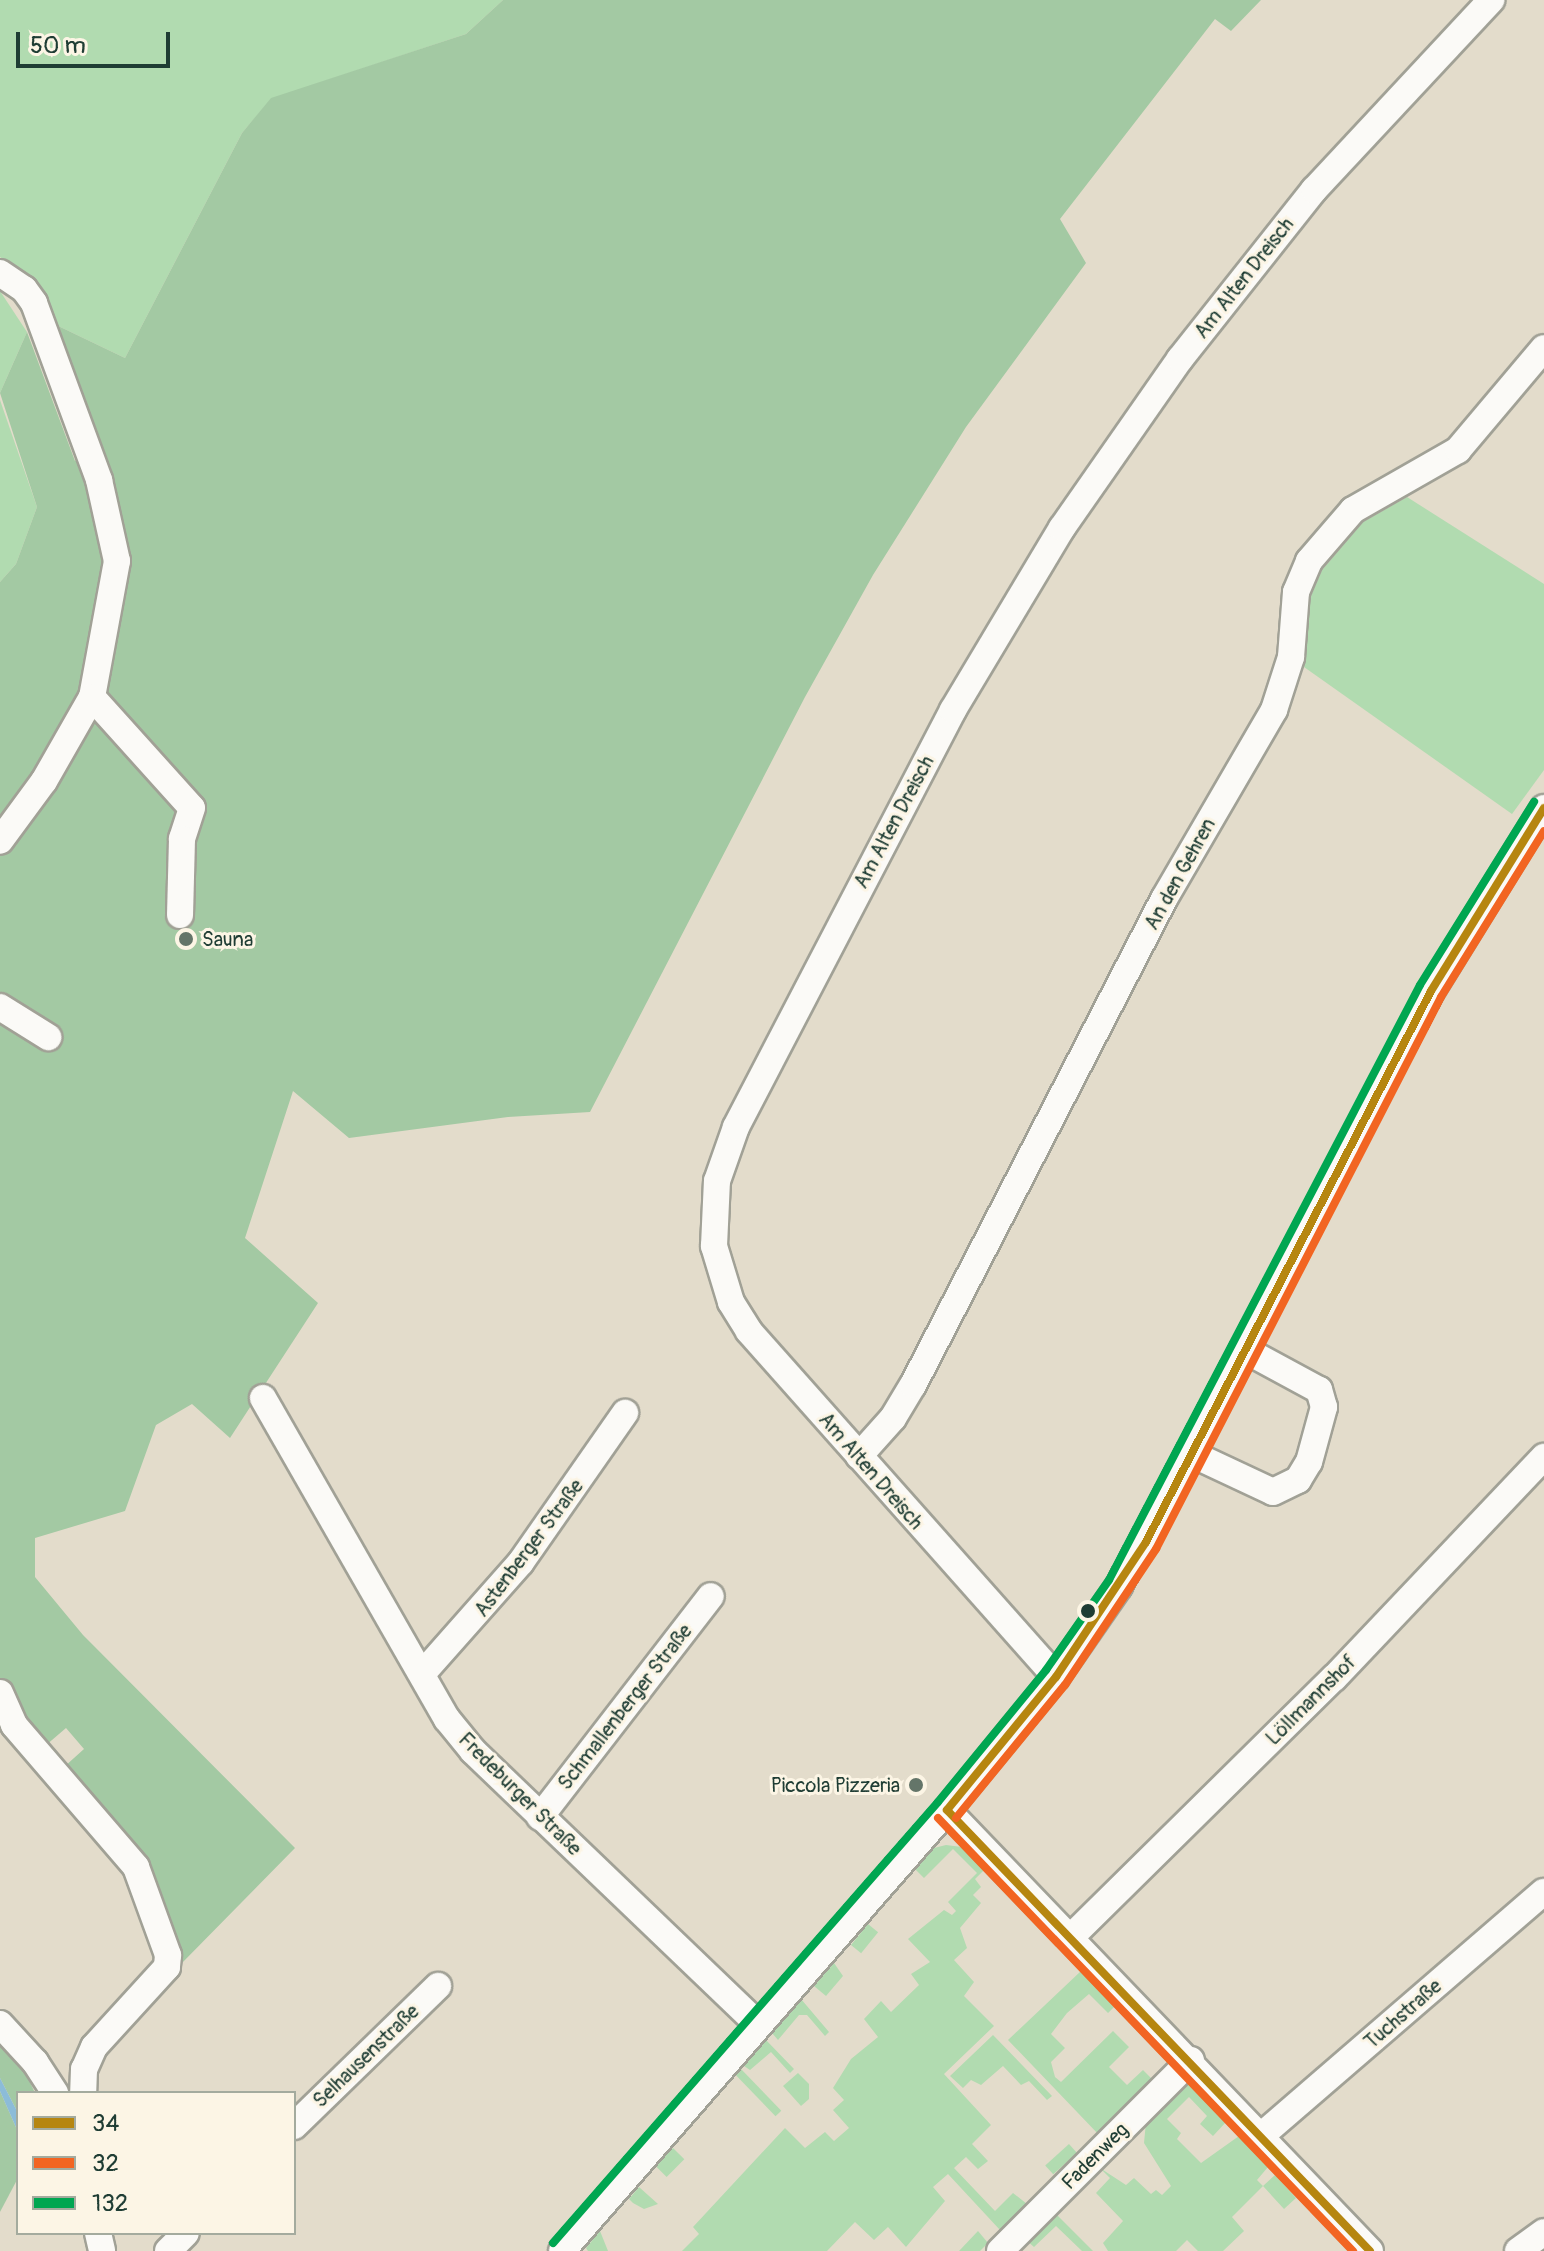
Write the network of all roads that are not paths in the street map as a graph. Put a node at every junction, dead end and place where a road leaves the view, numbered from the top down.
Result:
1 (1491, 0) edge
2 (0, 273) edge
3 (1544, 348) edge
4 (92, 697) junction
5 (1544, 808) edge
6 (0, 841) edge
7 (180, 915) dead end
8 (0, 1007) edge
9 (48, 1037) dead end
10 (1245, 1350) junction
11 (263, 1398) dead end
12 (625, 1413) dead end
13 (1192, 1454) junction
14 (859, 1456) junction
15 (1544, 1457) edge
16 (711, 1596) dead end
17 (422, 1674) junction
18 (1056, 1677) junction
19 (0, 1693) edge
20 (947, 1810) junction
21 (540, 1817) junction
22 (1544, 1892) edge
23 (1072, 1936) junction
24 (438, 1986) dead end
25 (0, 2024) edge
26 (758, 2024) junction
27 (1191, 2060) junction
28 (54, 2091) edge
29 (83, 2091) edge
30 (296, 2124) edge
31 (1262, 2135) junction
32 (1544, 2232) edge
33 (184, 2235) edge
34 (168, 2251) edge
35 (562, 2251) edge
36 (1000, 2251) edge
37 (1370, 2251) edge
38 (1518, 2251) edge

1 - 14 street, Am Alten Dreisch
2 - 4 street
3 - 14 street, An den Gehren
4 - 6 street
4 - 7 street
5 - 10 street
8 - 9 street
10 - 13 street
10 - 13 street
11 - 17 street, Fredeburger Straße
12 - 17 street, Astenberger Straße
13 - 18 street
14 - 18 street, Am Alten Dreisch
15 - 23 street, Löllmannshof
16 - 21 street, Schmallenberger Straße
17 - 21 street, Fredeburger Straße
18 - 20 street
19 - 29 street
20 - 23 street
20 - 26 street
21 - 26 street, Fredeburger Straße
22 - 31 street, Tuchstraße
23 - 27 street
24 - 30 street, Selhausenstraße
25 - 28 street
26 - 35 street
27 - 31 street
27 - 36 street, Fadenweg
31 - 37 street
32 - 38 street
33 - 34 street

